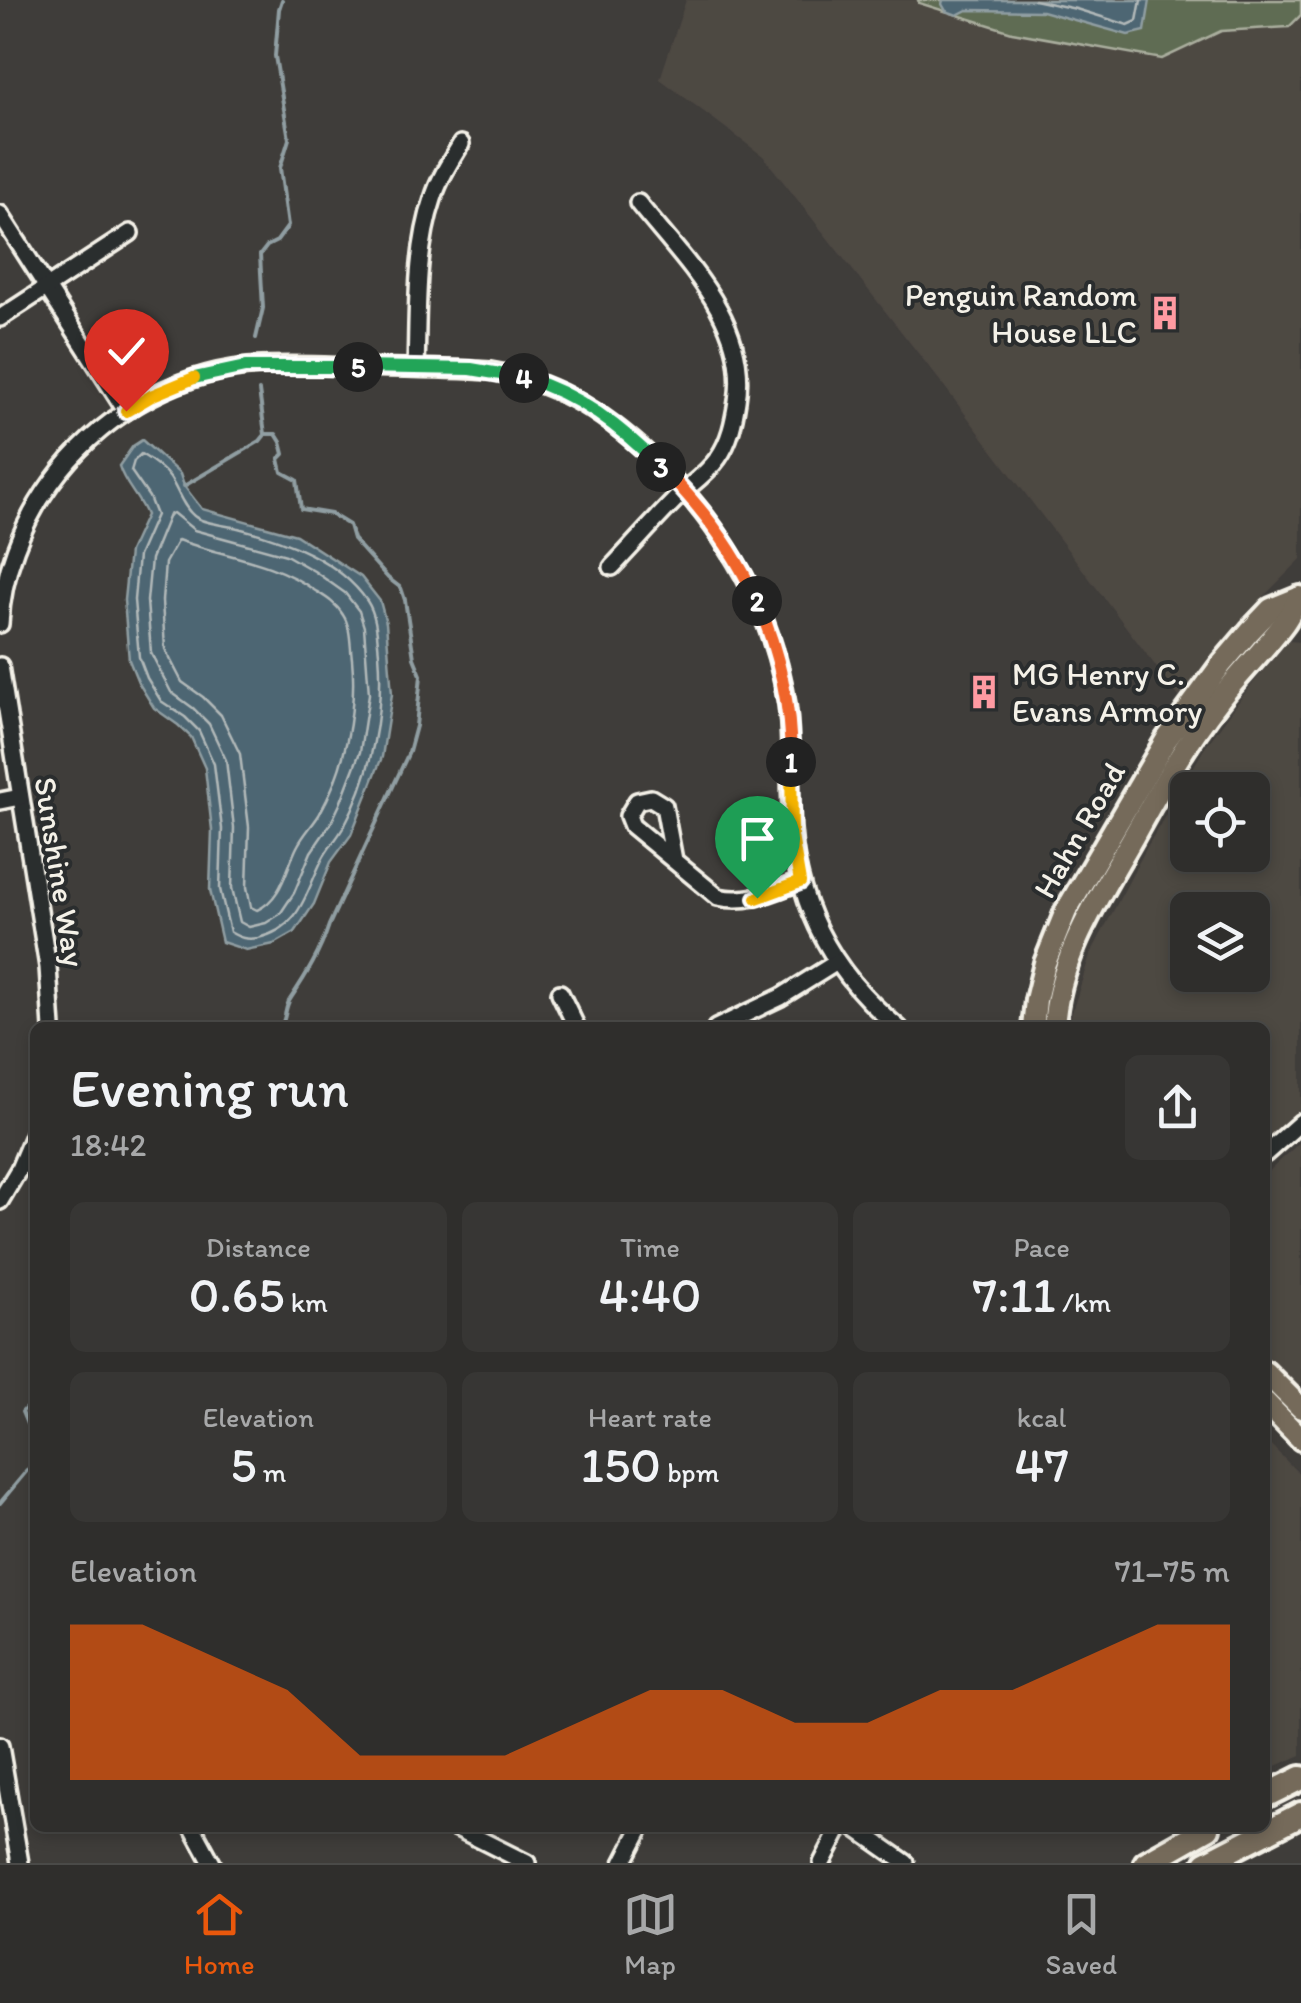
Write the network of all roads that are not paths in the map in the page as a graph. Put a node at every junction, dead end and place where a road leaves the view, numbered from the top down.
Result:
1 (461, 144) dead end
2 (638, 203) dead end
3 (0, 214) edge
4 (130, 233) dead end
5 (47, 288) junction
6 (0, 318) edge
7 (416, 368) junction
8 (126, 411) junction
9 (685, 490) junction
10 (612, 567) dead end
11 (3, 585) edge
12 (1300, 597) edge
13 (0, 624) edge
14 (0, 666) edge
15 (20, 797) junction
16 (0, 801) edge
17 (674, 860) dead end
18 (800, 882) junction
19 (837, 962) junction
20 (560, 993) dead end
21 (52, 1022) edge
22 (575, 1022) edge
23 (729, 1022) edge
24 (892, 1022) edge
25 (1034, 1022) edge
26 (1054, 1022) edge
27 (1301, 1122) edge
28 (30, 1143) edge
29 (1270, 1150) edge
30 (0, 1201) edge
31 (1270, 1377) edge
32 (1270, 1407) edge
33 (1301, 1408) edge
34 (1301, 1439) edge
35 (0, 1746) edge
36 (1301, 1778) edge
37 (1270, 1794) edge
38 (5, 1808) edge
39 (1301, 1814) edge
40 (1270, 1830) edge
41 (195, 1832) edge
42 (465, 1832) edge
43 (639, 1832) edge
44 (838, 1832) edge
45 (862, 1832) edge
46 (1201, 1832) edge
47 (1266, 1832) edge
48 (20, 1863) edge
49 (212, 1863) edge
50 (527, 1863) edge
51 (623, 1863) edge
52 (822, 1863) edge
53 (906, 1863) edge
54 (1146, 1863) edge
55 (1206, 1863) edge

1 - 7 street
2 - 9 street
3 - 5 street
4 - 5 street
5 - 6 street
5 - 8 street
7 - 8 street
7 - 9 street
8 - 11 street
9 - 10 street
9 - 18 street
11 - 13 street
12 - 25 main road, Hahn Road
12 - 26 main road, Hahn Road
14 - 15 street, Sunshine Way
15 - 16 street
15 - 21 street, Sunshine Way
17 - 18 street
18 - 19 street
19 - 23 street
19 - 24 street
20 - 22 street
27 - 29 street
28 - 30 street
31 - 33 main road
32 - 34 main road
35 - 38 street
36 - 37 highway
38 - 48 street
39 - 40 highway
41 - 49 street
42 - 50 street
43 - 51 street
44 - 52 street
45 - 53 street
46 - 54 highway
47 - 55 highway

